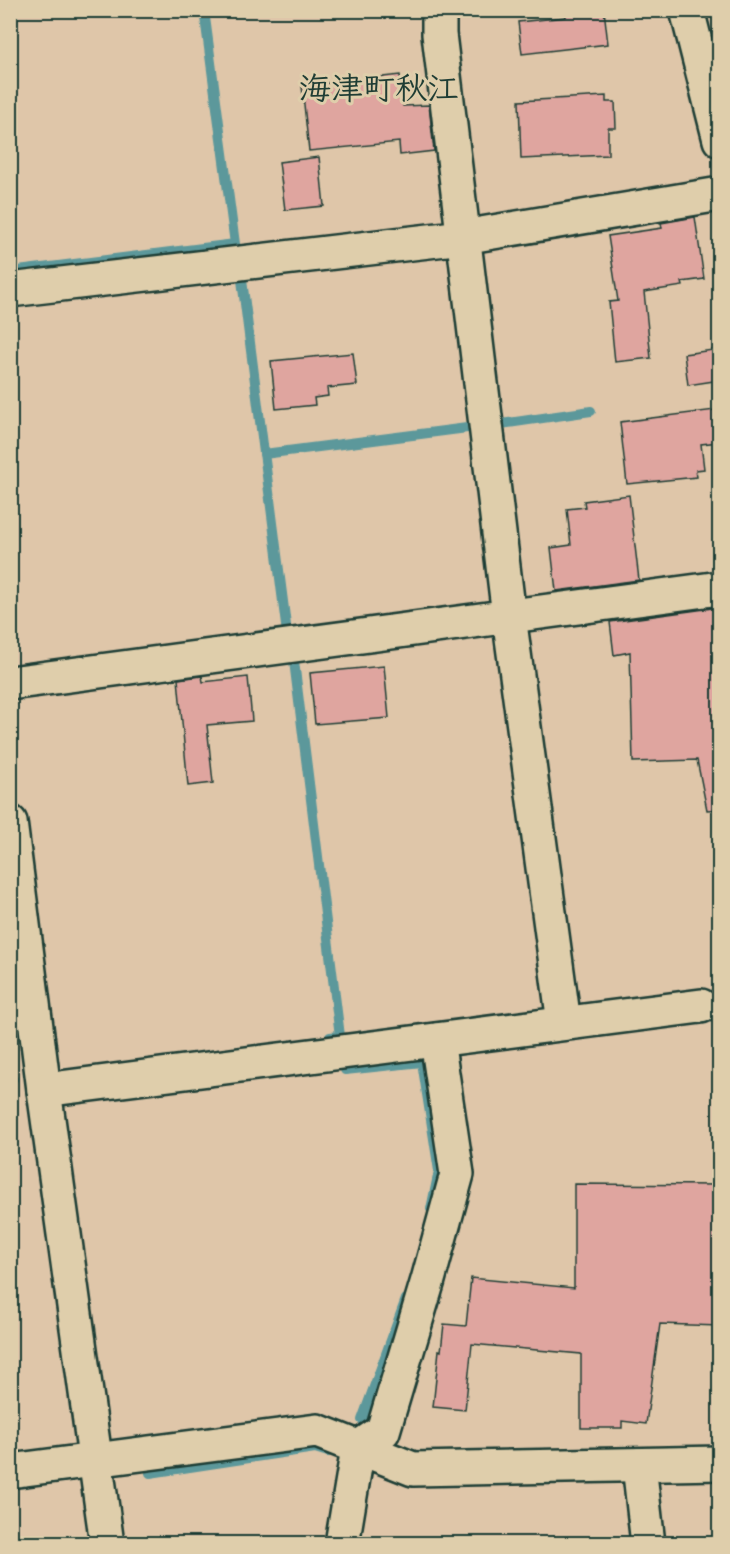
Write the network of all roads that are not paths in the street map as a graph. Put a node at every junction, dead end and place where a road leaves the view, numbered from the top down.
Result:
1 (439, 10) edge
2 (687, 10) edge
3 (720, 140) edge
4 (720, 194) edge
5 (463, 237) junction
6 (10, 290) edge
7 (720, 588) edge
8 (509, 616) junction
9 (10, 683) edge
10 (10, 822) edge
11 (701, 1006) dead end
12 (564, 1023) junction
13 (437, 1040) junction
14 (44, 1090) junction
15 (357, 1448) junction
16 (96, 1460) junction
17 (720, 1463) edge
18 (639, 1465) junction
19 (10, 1471) edge
20 (107, 1544) edge
21 (342, 1544) edge
22 (648, 1544) edge

1 - 5 street
2 - 3 street
4 - 5 street
5 - 6 street
5 - 8 street
7 - 8 street
8 - 9 street
8 - 12 street
10 - 14 street
11 - 12 street
12 - 13 street
13 - 14 street
13 - 15 street
14 - 16 street
15 - 16 street
15 - 18 street
15 - 21 street
16 - 19 street
16 - 20 street
17 - 18 street
18 - 22 street

